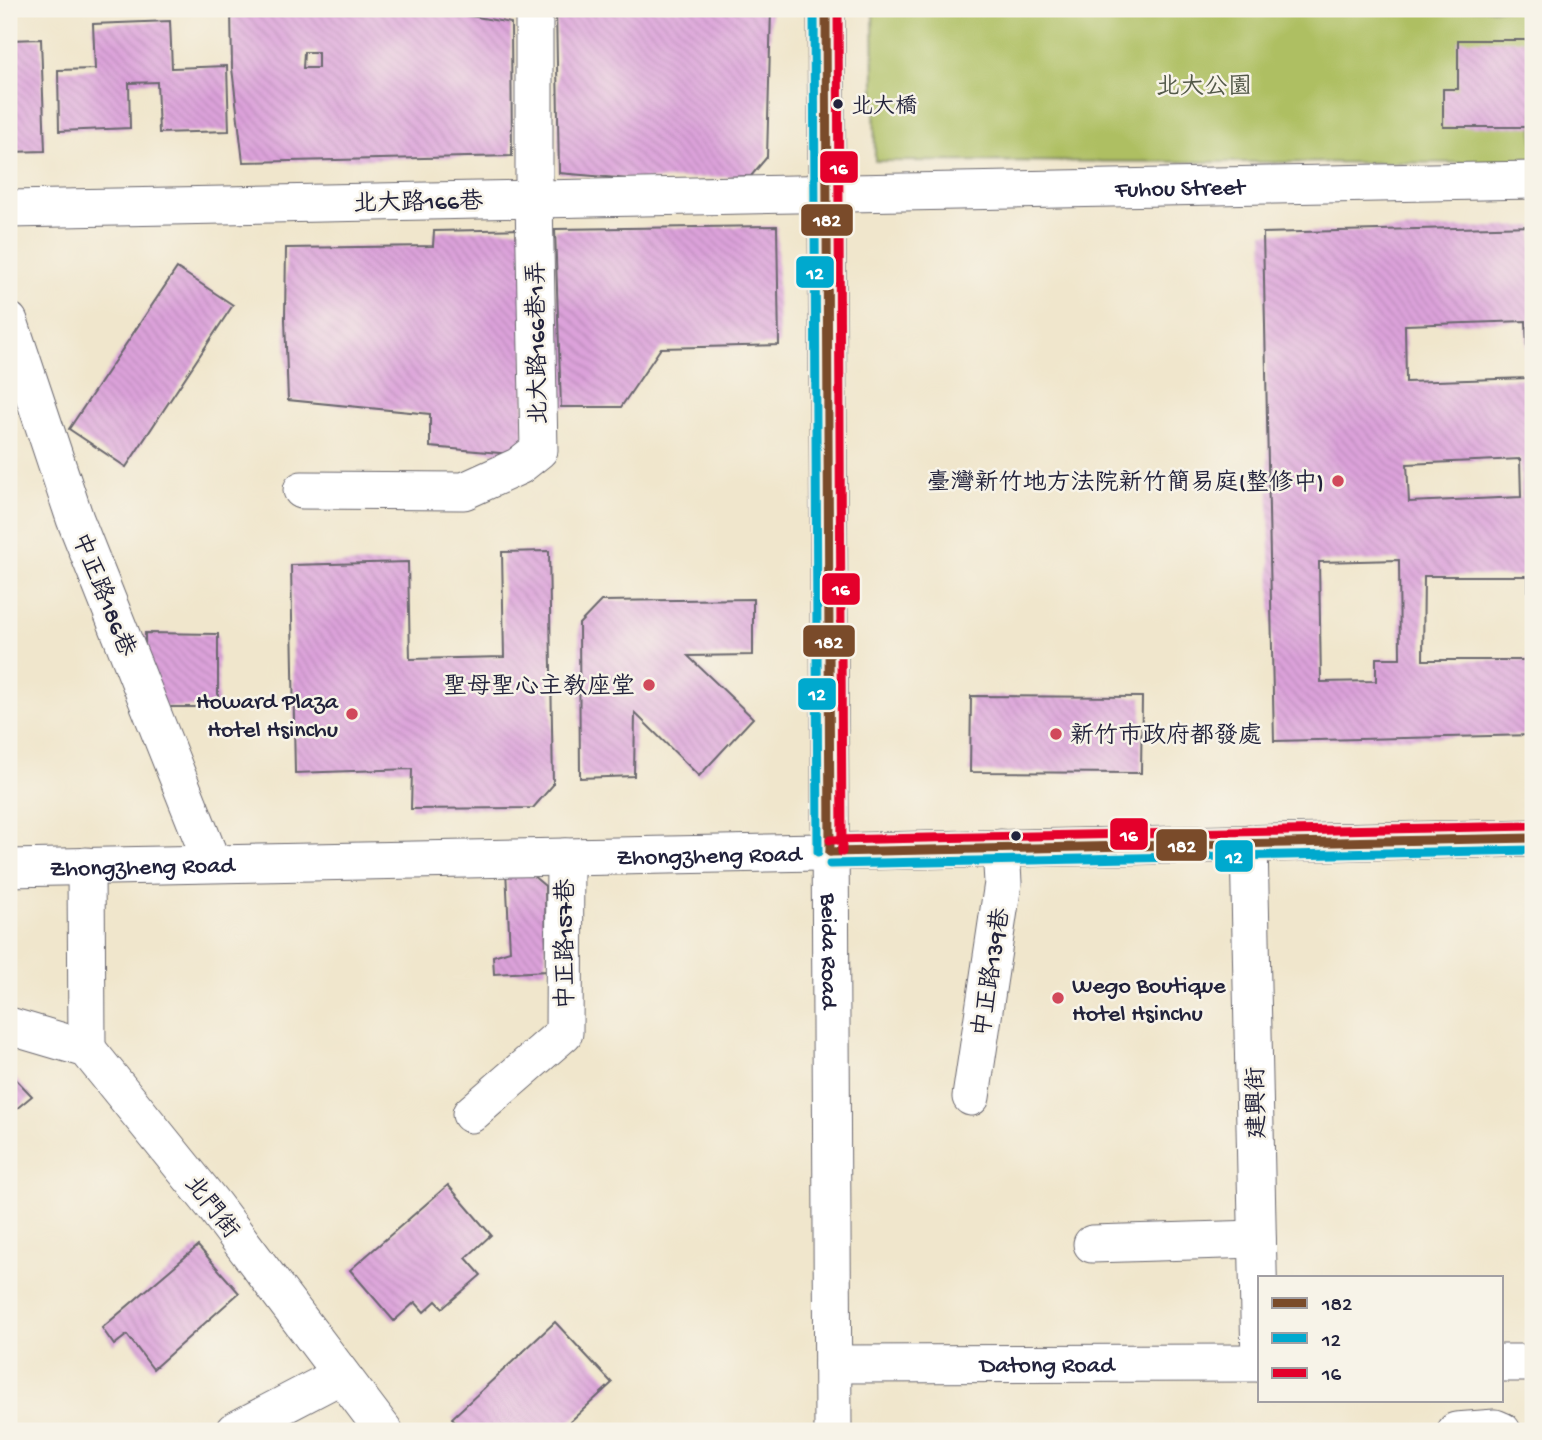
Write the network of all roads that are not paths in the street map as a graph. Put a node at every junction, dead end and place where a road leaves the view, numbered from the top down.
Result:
1 (534, 9) edge
2 (826, 9) edge
3 (1533, 180) edge
4 (827, 194) junction
5 (534, 199) junction
6 (9, 209) edge
7 (9, 321) edge
8 (302, 490) dead end
9 (1533, 838) edge
10 (1249, 843) junction
11 (1001, 848) junction
12 (830, 852) junction
13 (565, 857) junction
14 (212, 863) junction
15 (86, 866) junction
16 (9, 867) edge
17 (9, 1026) edge
18 (86, 1049) junction
19 (971, 1097) dead end
20 (471, 1114) dead end
21 (1257, 1239) junction
22 (1092, 1244) dead end
23 (1258, 1280) edge
24 (1258, 1363) edge
25 (1504, 1363) edge
26 (1533, 1363) edge
27 (832, 1364) junction
28 (341, 1375) junction
29 (234, 1431) edge
30 (384, 1431) edge
31 (833, 1431) edge
32 (1456, 1431) edge
33 (1502, 1431) edge

1 - 5 street
2 - 4 street, Beida Road
3 - 4 street, Fuhou Street
4 - 5 street, 北大路166巷
4 - 12 street, Beida Road
5 - 6 street, 北大路166巷
5 - 8 street, 北大路166巷1弄
7 - 14 street, 中正路186巷
9 - 10 street, Zhongzheng Road
10 - 11 street, Zhongzheng Road
10 - 21 street, 建興街
11 - 12 street, Zhongzheng Road
11 - 19 street, 中正路139巷
12 - 13 street, Zhongzheng Road
12 - 27 street, Beida Road
13 - 14 street, Zhongzheng Road
13 - 20 street, 中正路157巷
14 - 15 street, Zhongzheng Road
15 - 16 street, Zhongzheng Road
15 - 18 street
17 - 18 street
18 - 28 street, 北門街
21 - 22 street
21 - 23 street, 建興街
24 - 27 street, Datong Road
25 - 26 street
27 - 31 street, Beida Road
28 - 29 street
28 - 30 street, 北門街
32 - 33 street

